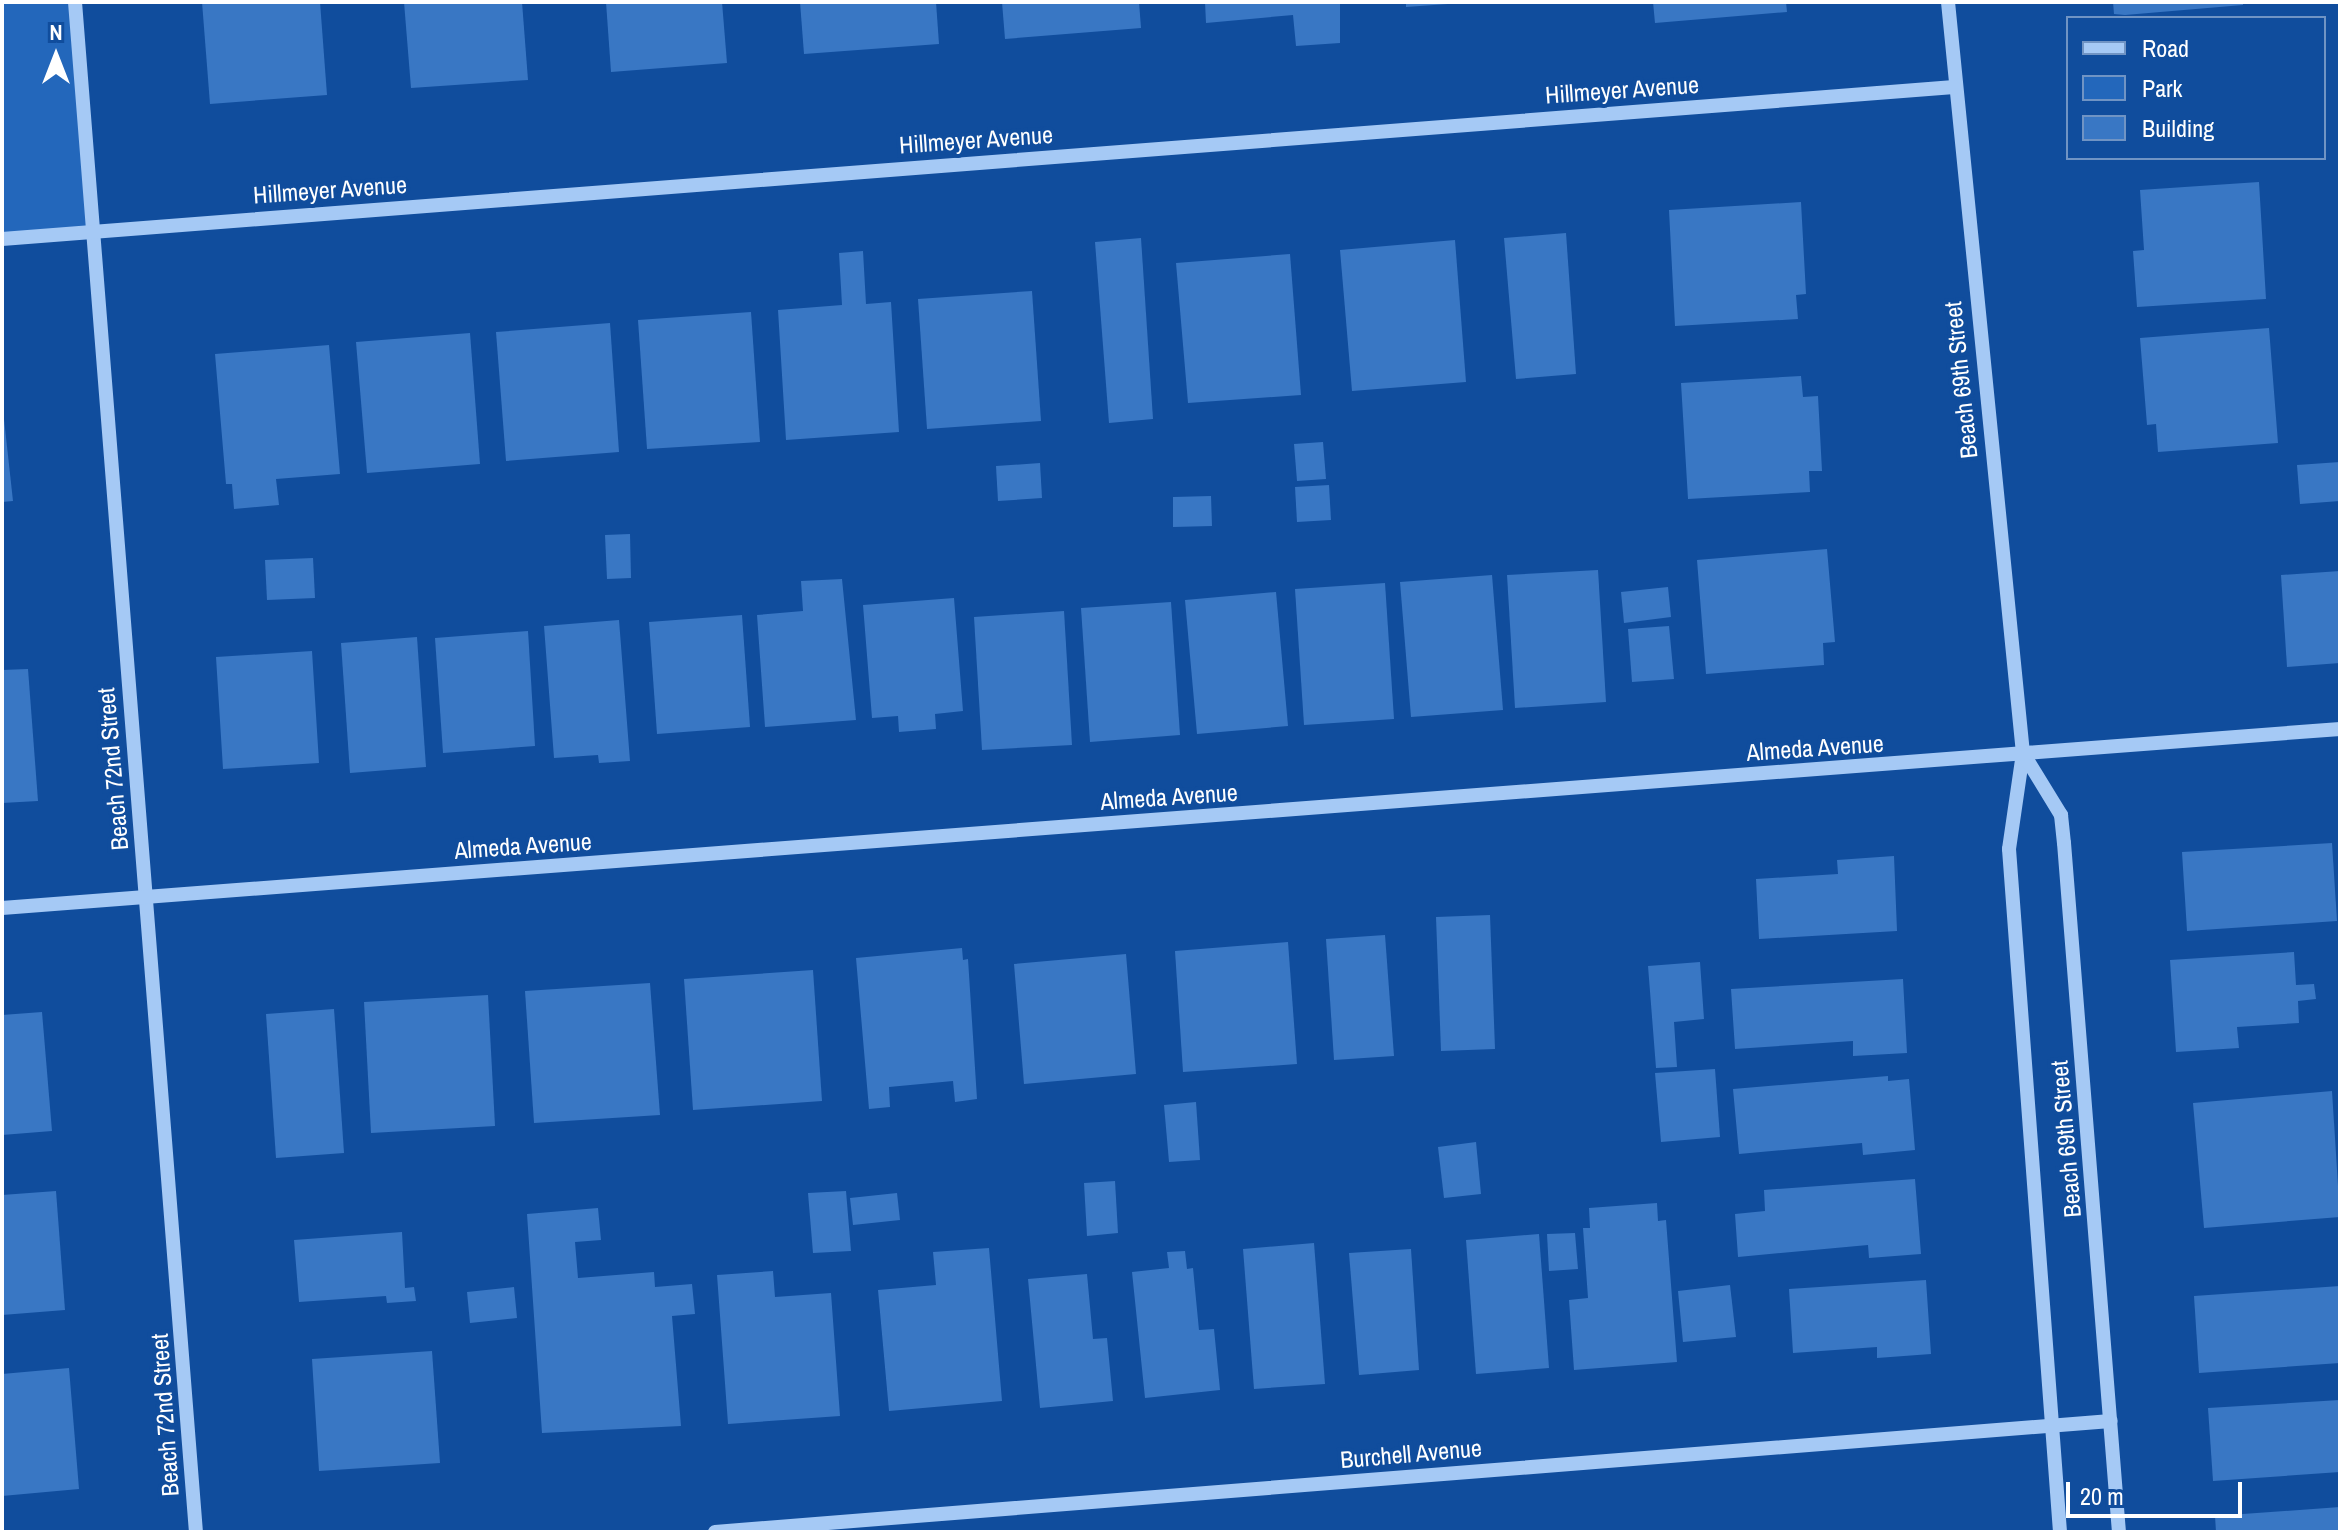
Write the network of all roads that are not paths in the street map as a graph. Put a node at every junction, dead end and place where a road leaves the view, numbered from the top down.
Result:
1 (75, 2) edge
2 (1948, 2) edge
3 (1954, 87) junction
4 (91, 231) junction
5 (2, 239) edge
6 (2340, 729) edge
7 (2023, 753) junction
8 (146, 897) junction
9 (2, 908) edge
10 (2111, 1421) junction
11 (2052, 1425) junction
12 (196, 1532) edge
13 (715, 1532) edge
14 (2060, 1532) edge
15 (2119, 1532) edge

1 - 4 street, Beach 72nd Street
2 - 3 street, Beach 69th Street
3 - 4 street, Hillmeyer Avenue
3 - 7 street, Beach 69th Street
4 - 5 street, Hillmeyer Avenue
4 - 8 street, Beach 72nd Street
6 - 7 street, Almeda Avenue
7 - 8 street, Almeda Avenue
7 - 10 street, Beach 69th Street
7 - 11 street, Beach 69th Street
8 - 9 street, Almeda Avenue
8 - 12 street, Beach 72nd Street
10 - 11 street, Burchell Avenue
10 - 15 street, Beach 69th Street
11 - 13 street, Burchell Avenue
11 - 14 street, Beach 69th Street

